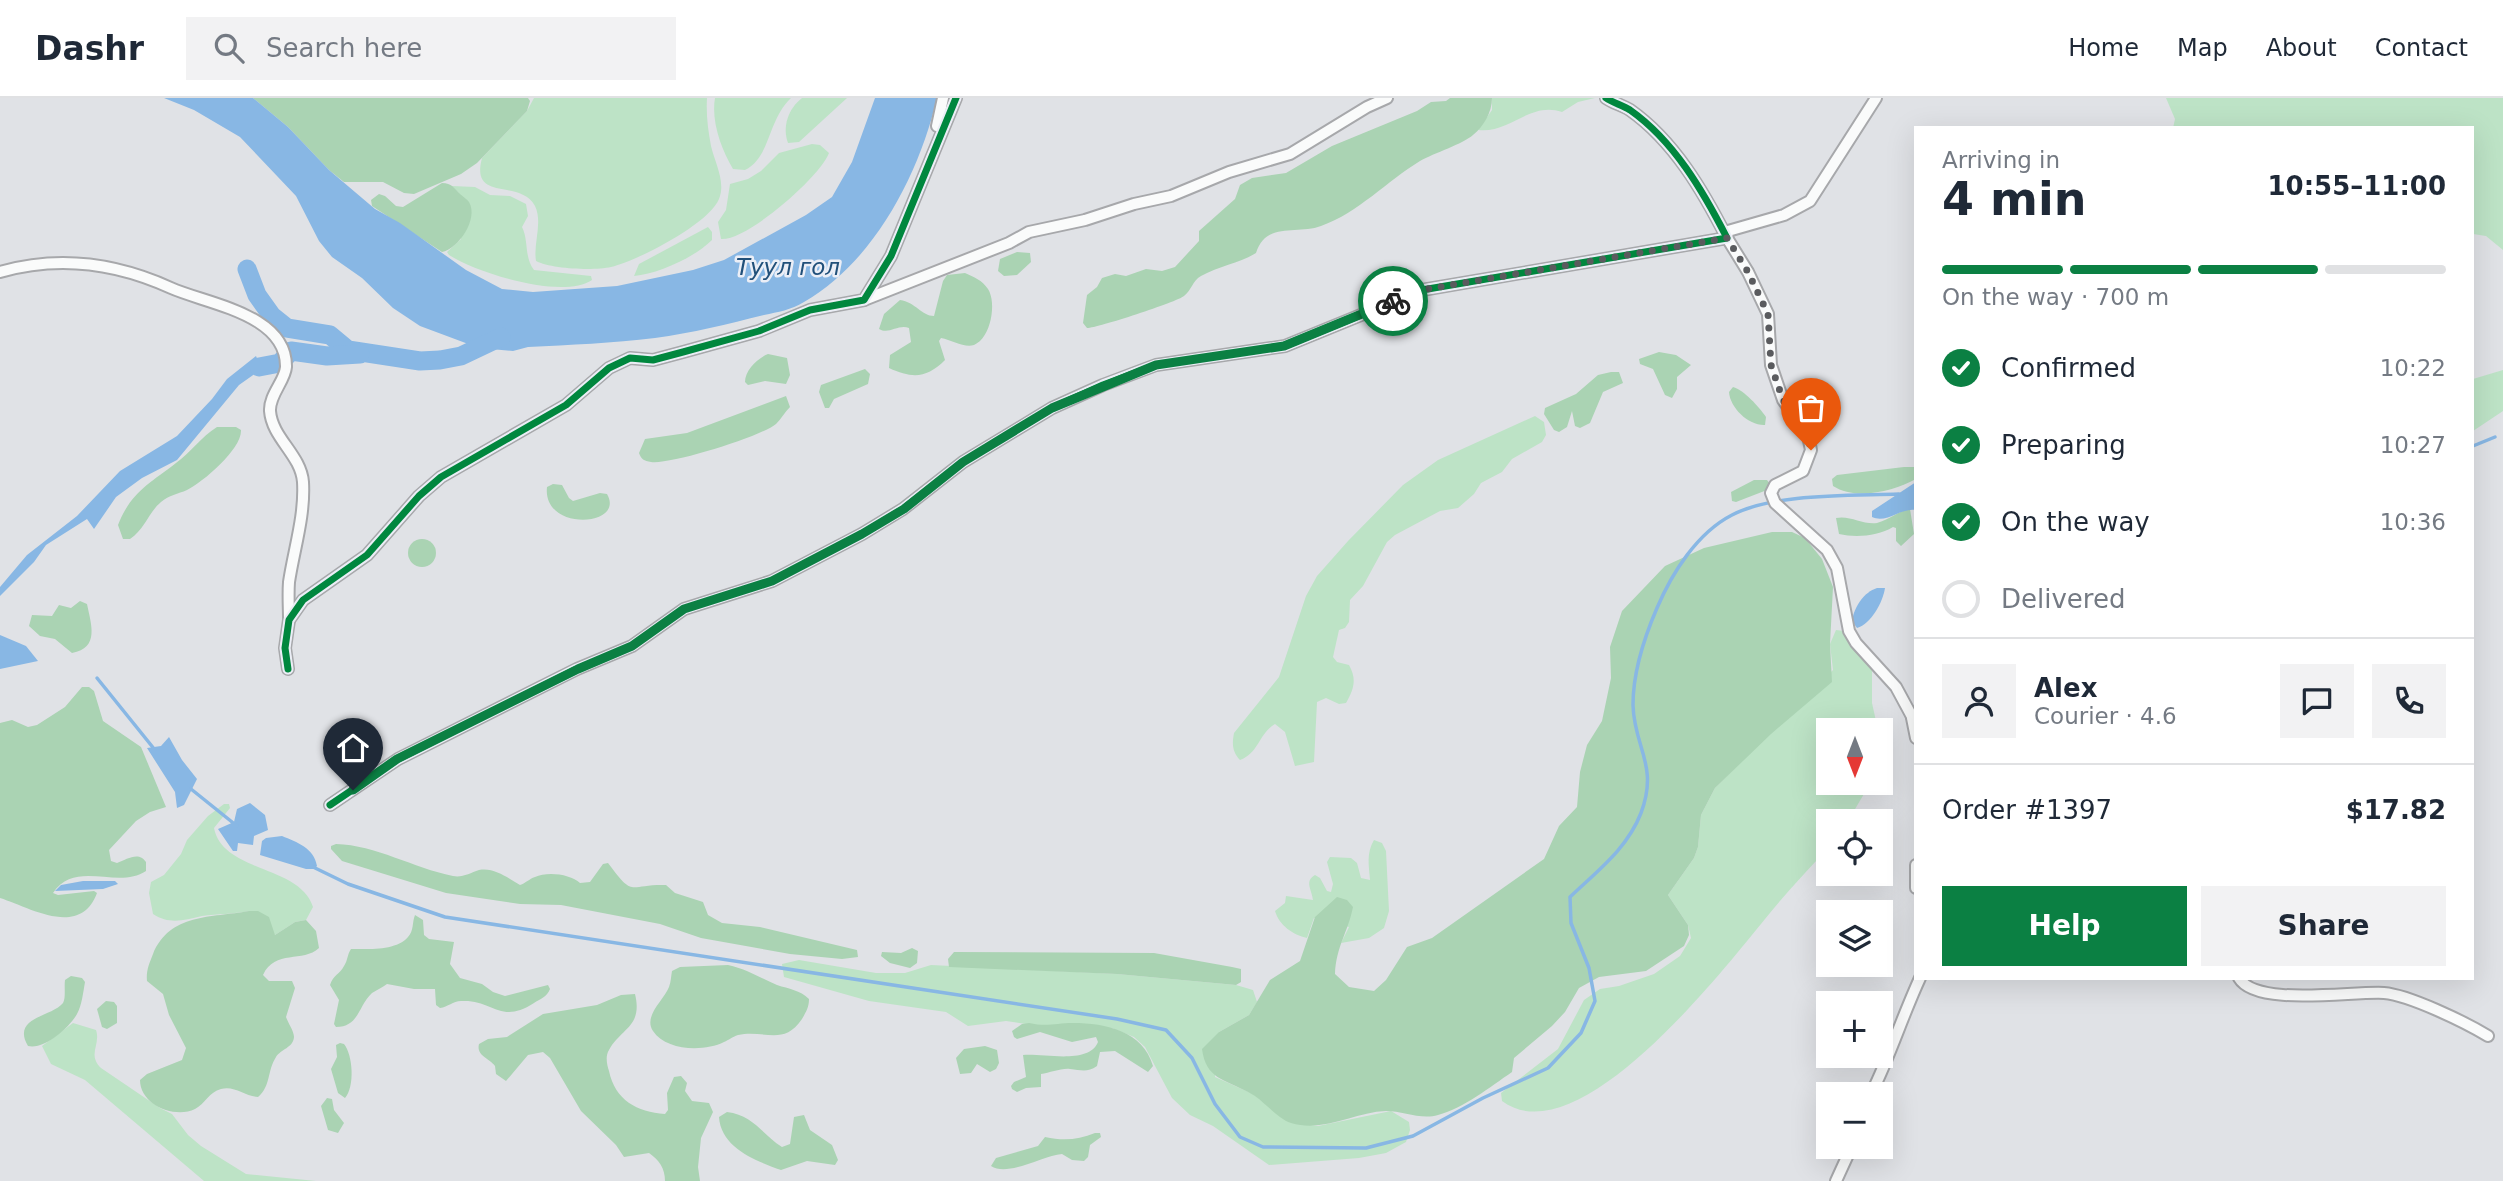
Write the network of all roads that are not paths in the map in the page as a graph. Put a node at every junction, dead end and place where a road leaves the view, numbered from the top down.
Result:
1 (943, 98) edge
2 (956, 98) edge
3 (1387, 98) edge
4 (1606, 98) edge
5 (1876, 98) edge
6 (934, 146) junction
7 (1727, 238) junction
8 (0, 272) edge
9 (864, 300) junction
10 (289, 620) junction
11 (288, 669) dead end
12 (1914, 720) edge
13 (330, 805) dead end
14 (1919, 980) edge
15 (2240, 980) edge
16 (2488, 1036) dead end
17 (1877, 1082) edge
18 (1846, 1159) edge
19 (1836, 1181) edge

1 - 6 street
2 - 6 street
3 - 9 street
4 - 7 street
5 - 7 street
6 - 9 street
7 - 12 street
7 - 13 street
8 - 10 street
9 - 10 street
10 - 11 street
14 - 17 street
15 - 16 street
18 - 19 street

